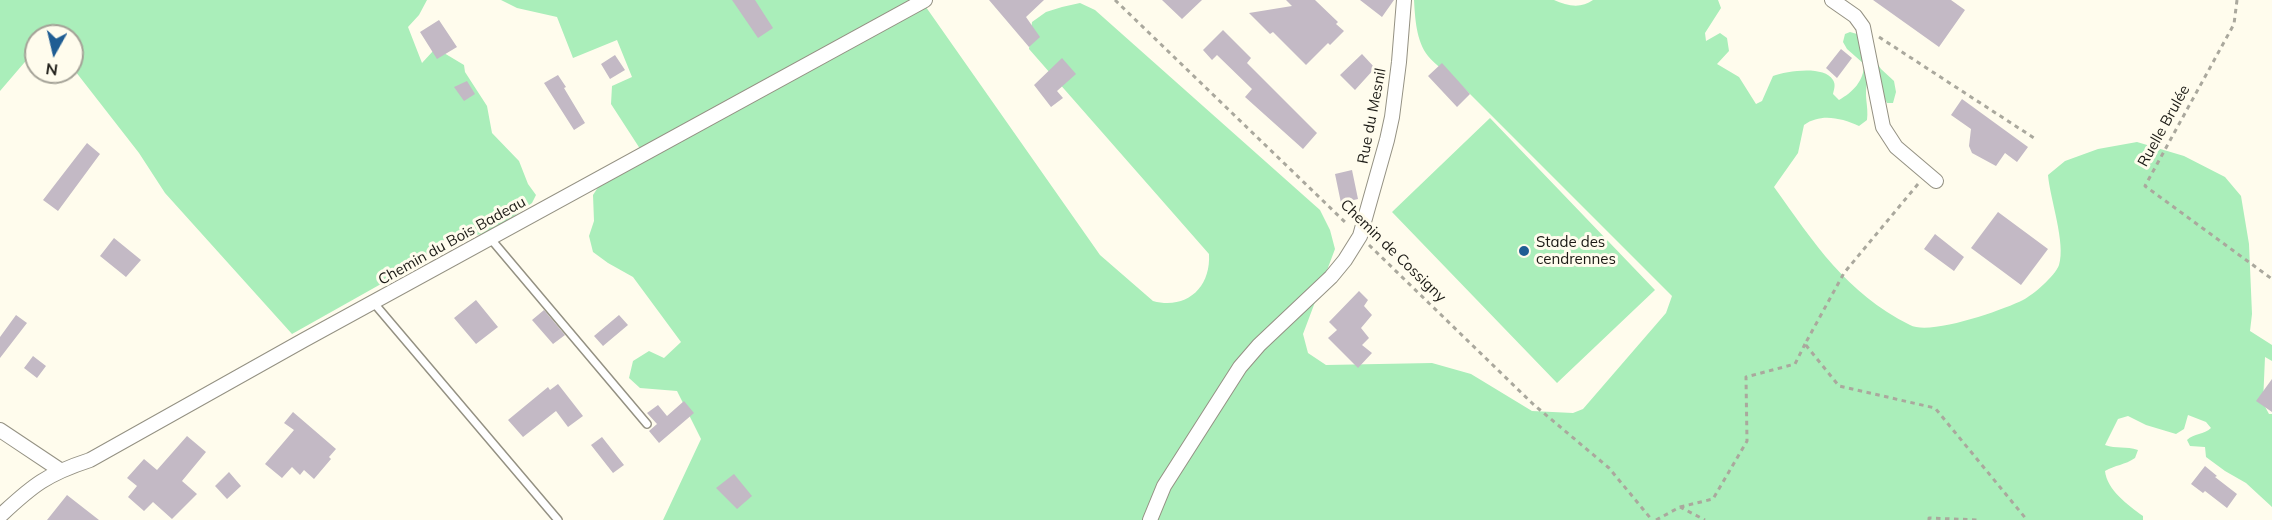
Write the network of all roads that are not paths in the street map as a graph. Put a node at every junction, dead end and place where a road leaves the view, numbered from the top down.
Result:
1 (925, 0) edge
2 (1404, 0) edge
3 (1832, 0) edge
4 (1932, 178) road end
5 (490, 238) junction
6 (374, 302) junction
7 (647, 424) dead end
8 (0, 430) edge
9 (60, 470) junction
10 (0, 516) edge
11 (558, 520) edge
12 (1150, 520) edge

1 - 5 street, Chemin du Bois Badeau
2 - 12 street, Rue du Mesnil
3 - 4 street
5 - 6 street, Chemin du Bois Badeau
5 - 7 lane
6 - 9 street, Chemin du Bois Badeau
6 - 11 lane
8 - 9 street
9 - 10 street, Chemin du Bois Badeau

